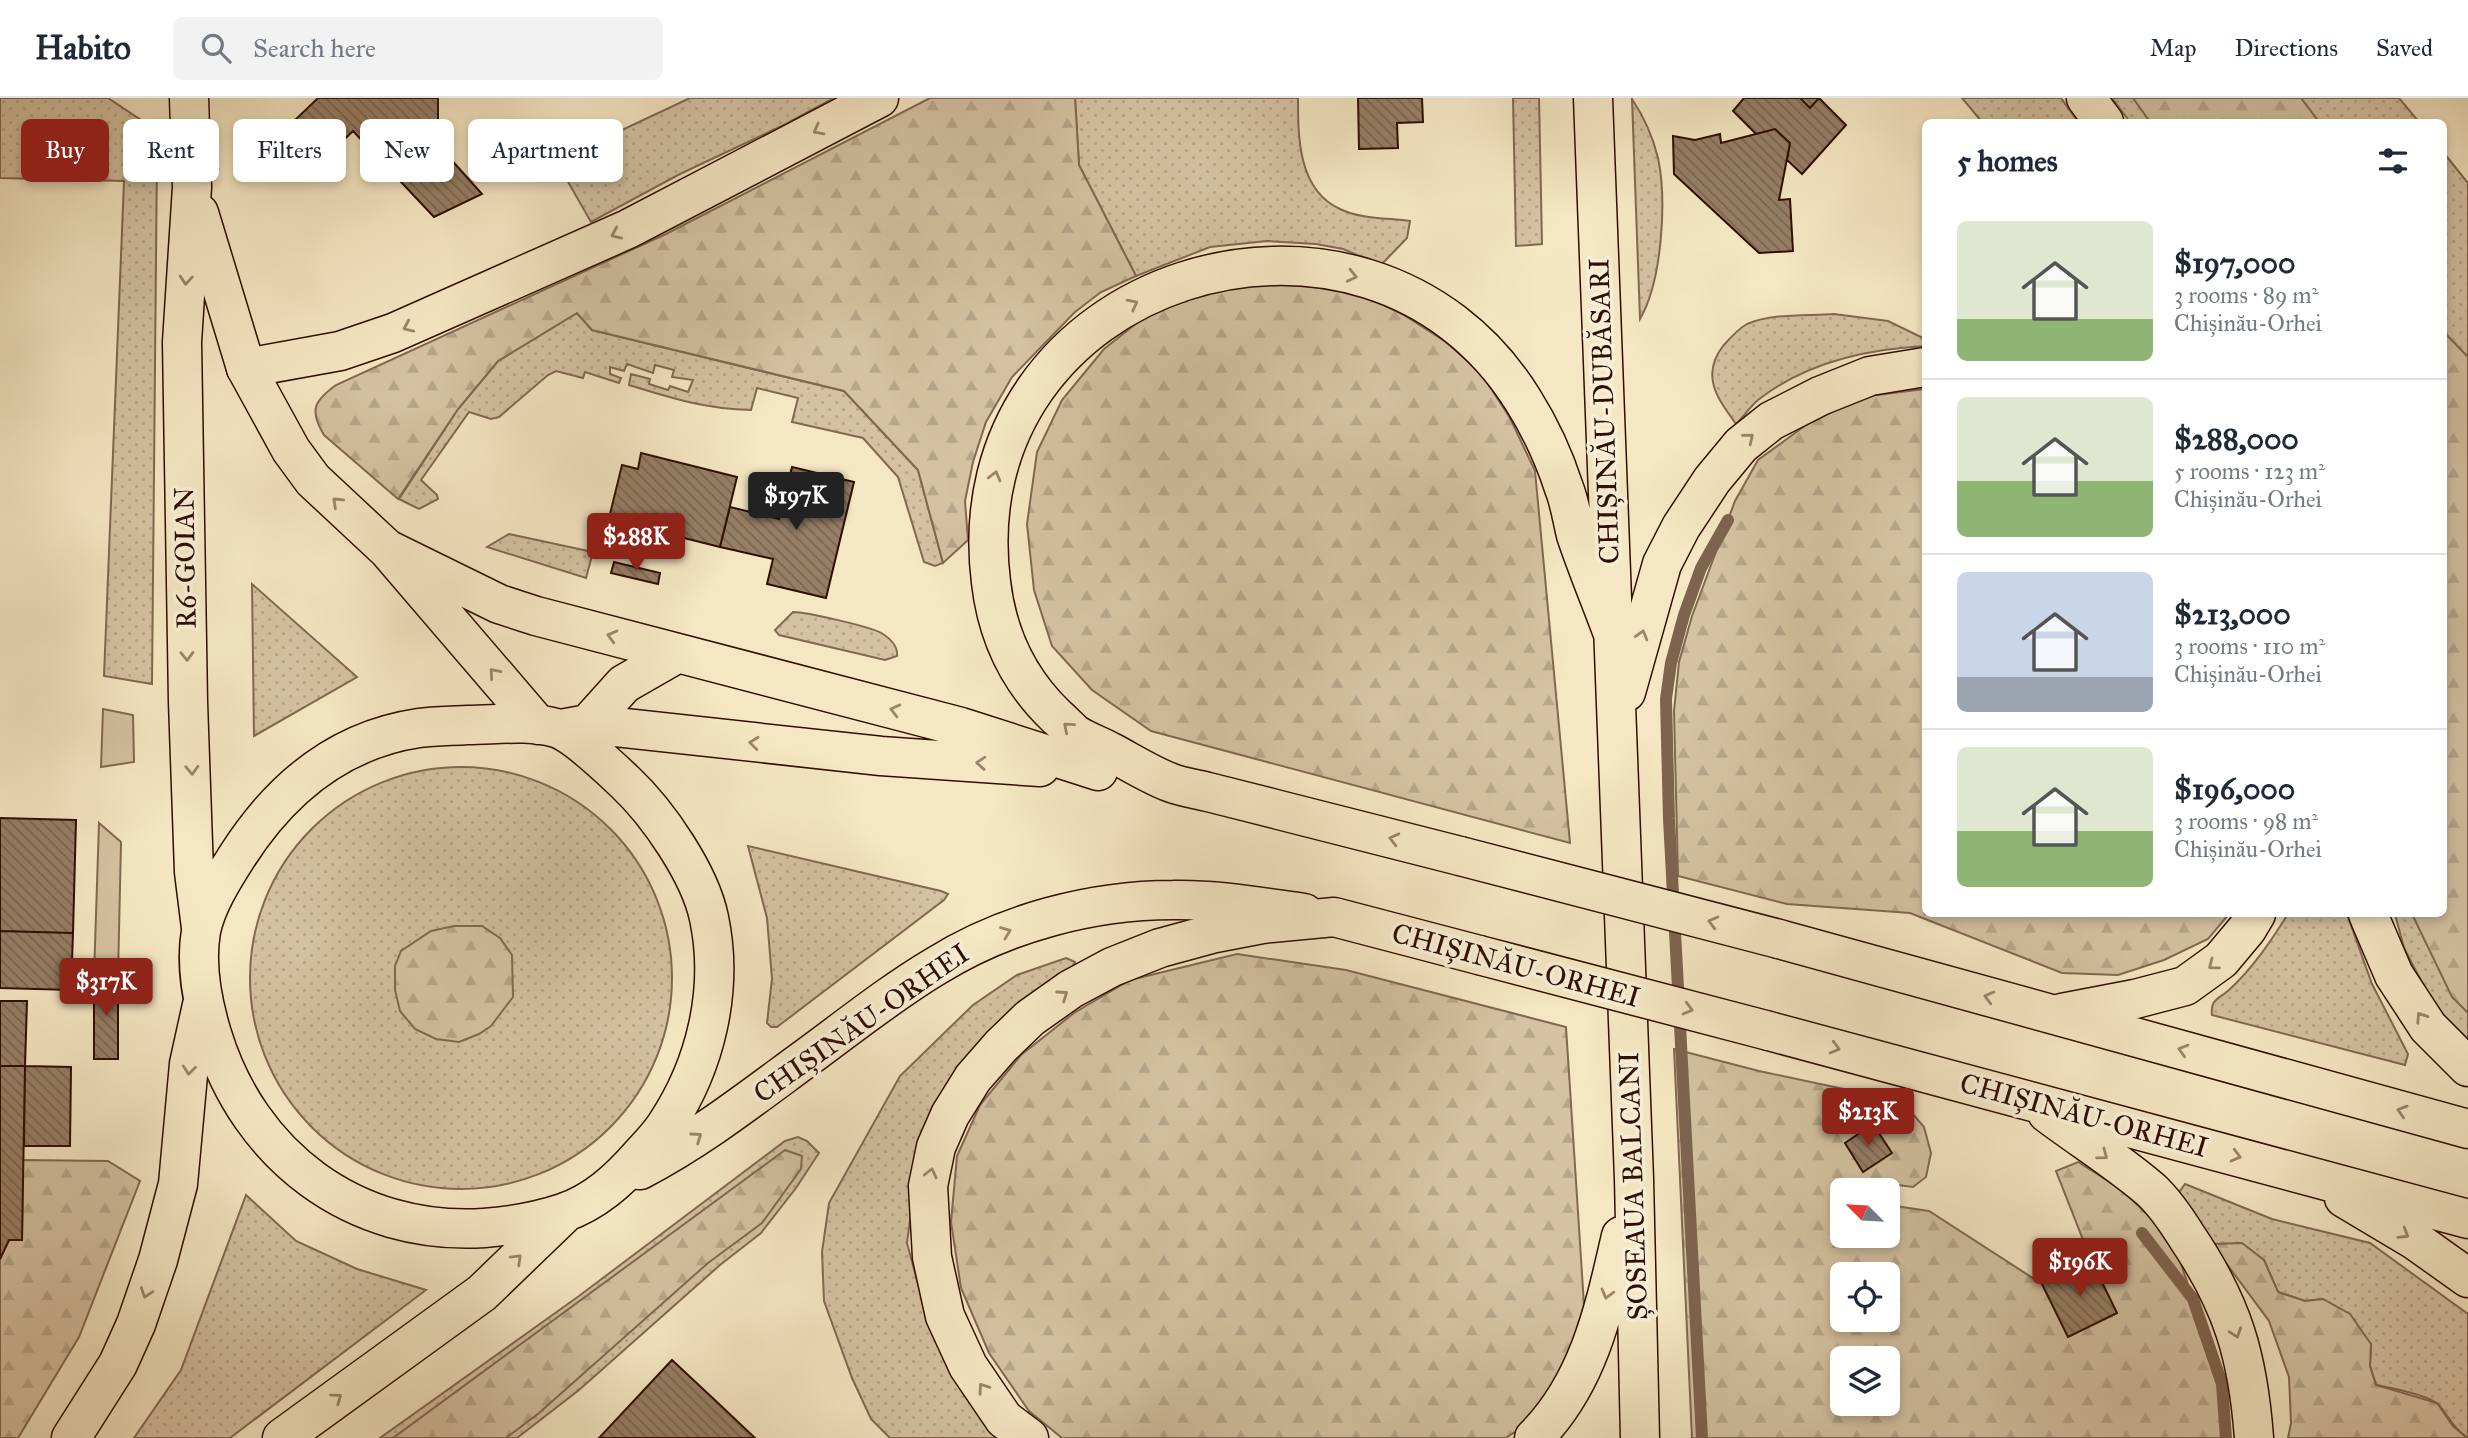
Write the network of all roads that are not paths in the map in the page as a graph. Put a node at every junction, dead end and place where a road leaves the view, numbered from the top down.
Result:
1 (189, 98) edge
2 (878, 98) edge
3 (1592, 98) edge
4 (2087, 98) edge
5 (2102, 119) edge
6 (192, 187) junction
7 (1922, 367) edge
8 (246, 368) junction
9 (387, 549) junction
10 (1613, 634) junction
11 (678, 653) junction
12 (1617, 724) junction
13 (562, 726) junction
14 (1098, 771) junction
15 (1171, 783) junction
16 (1334, 917) junction
17 (2254, 917) edge
18 (2369, 917) edge
19 (202, 929) junction
20 (202, 1003) junction
21 (2055, 1015) junction
22 (2468, 1067) edge
23 (2028, 1100) junction
24 (2468, 1129) edge
25 (2303, 1174) junction
26 (1634, 1179) junction
27 (616, 1182) junction
28 (565, 1212) junction
29 (2468, 1219) edge
30 (2468, 1278) edge
31 (1641, 1433) edge
32 (71, 1438) edge
33 (282, 1438) edge
34 (1029, 1438) edge
35 (1534, 1438) edge
36 (2254, 1438) edge

1 - 6 main road, R6-GOIAN
2 -> 8 main road
3 - 10 main road, CHIȘINĂU-DUBĂSARI
4 - 5 main road
6 - 8 main road, R6-GOIAN
6 -> 19 main road, R6-GOIAN
12 -> 7 main road
9 -> 8 main road, R6-GOIAN
11 -> 9 main road
13 -> 9 main road, R6-GOIAN
10 - 12 main road, CHIȘINĂU-DUBĂSARI
15 -> 10 main road
11 - 13 main road
14 -> 11 main road
12 - 26 main road, ȘOSEAUA BALCANI
14 -> 13 main road
13 - 19 main road
13 - 27 main road, R6-GOIAN
14 - 15 main road
21 -> 15 main road, bridge
16 -> 23 main road, CHIȘINĂU-ORHEI, bridge
27 -> 16 main road, CHIȘINĂU-ORHEI
34 -> 16 main road
17 -> 21 main road
22 -> 18 main road
19 - 20 main road
20 - 28 main road
20 -> 32 main road
24 -> 21 main road
23 -> 25 main road, CHIȘINĂU-ORHEI
23 -> 36 main road
25 - 29 main road, CHIȘINĂU-ORHEI
25 -> 30 main road
26 - 31 main road, ȘOSEAUA BALCANI
26 -> 35 main road
27 - 28 main road
33 -> 28 main road

